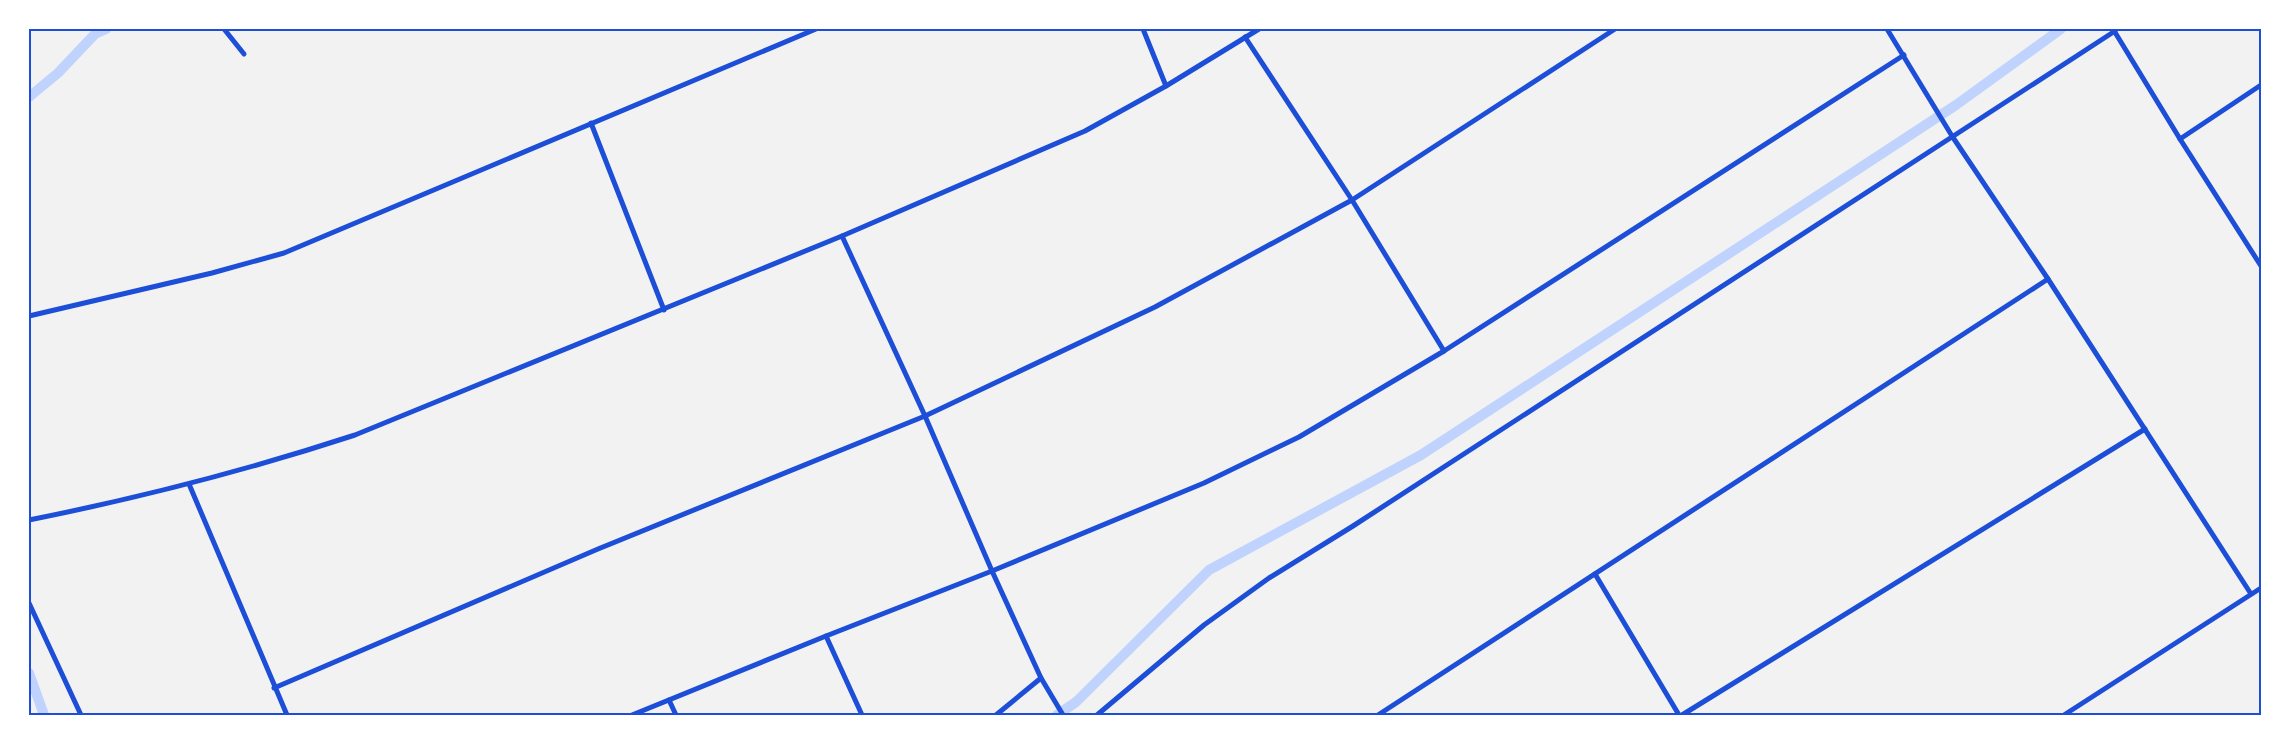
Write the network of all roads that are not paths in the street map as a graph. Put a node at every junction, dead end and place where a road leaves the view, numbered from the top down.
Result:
1 (224, 29) edge
2 (816, 29) edge
3 (1143, 29) edge
4 (1259, 29) edge
5 (1615, 29) edge
6 (1887, 29) edge
7 (2114, 30) edge
8 (1245, 37) junction
9 (244, 54) dead end
10 (1904, 56) junction
11 (2261, 85) edge
12 (1166, 86) junction
13 (591, 123) junction
14 (1952, 136) junction
15 (2180, 139) junction
16 (1352, 200) junction
17 (842, 236) junction
18 (2261, 266) edge
19 (2048, 279) junction
20 (664, 310) junction
21 (29, 316) edge
22 (1444, 351) junction
23 (925, 416) junction
24 (2145, 429) junction
25 (190, 484) junction
26 (29, 520) edge
27 (992, 571) junction
28 (1595, 574) junction
29 (2261, 588) edge
30 (2251, 594) junction
31 (29, 603) edge
32 (826, 636) junction
33 (1041, 678) junction
34 (274, 688) junction
35 (670, 700) junction
36 (81, 715) edge
37 (287, 715) edge
38 (632, 715) edge
39 (676, 715) edge
40 (862, 715) edge
41 (996, 715) edge
42 (1063, 715) edge
43 (1097, 715) edge
44 (1378, 715) edge
45 (1680, 715) edge
46 (2064, 715) edge

1 - 9 street
2 - 13 street
3 - 12 street
4 - 8 street
5 - 16 street
6 - 10 street
7 - 14 street
7 - 15 street
8 - 12 street
8 - 16 street
10 - 14 street
10 - 22 street
11 - 15 street
12 - 17 street
13 - 20 street
13 - 21 street
14 - 19 street
14 - 43 street
15 - 18 street
16 - 22 street
16 - 23 street
17 - 20 street
17 - 23 street
19 - 24 street
19 - 28 street
20 - 25 street
22 - 27 street
23 - 27 street
23 - 34 street
24 - 30 street
24 - 45 street
25 - 26 street
25 - 34 street
27 - 32 street
27 - 33 street
28 - 44 street
28 - 45 street
29 - 30 street
30 - 46 street
31 - 36 street
32 - 35 street
32 - 40 street
33 - 41 street
33 - 42 street
34 - 37 street
35 - 38 street
35 - 39 street

